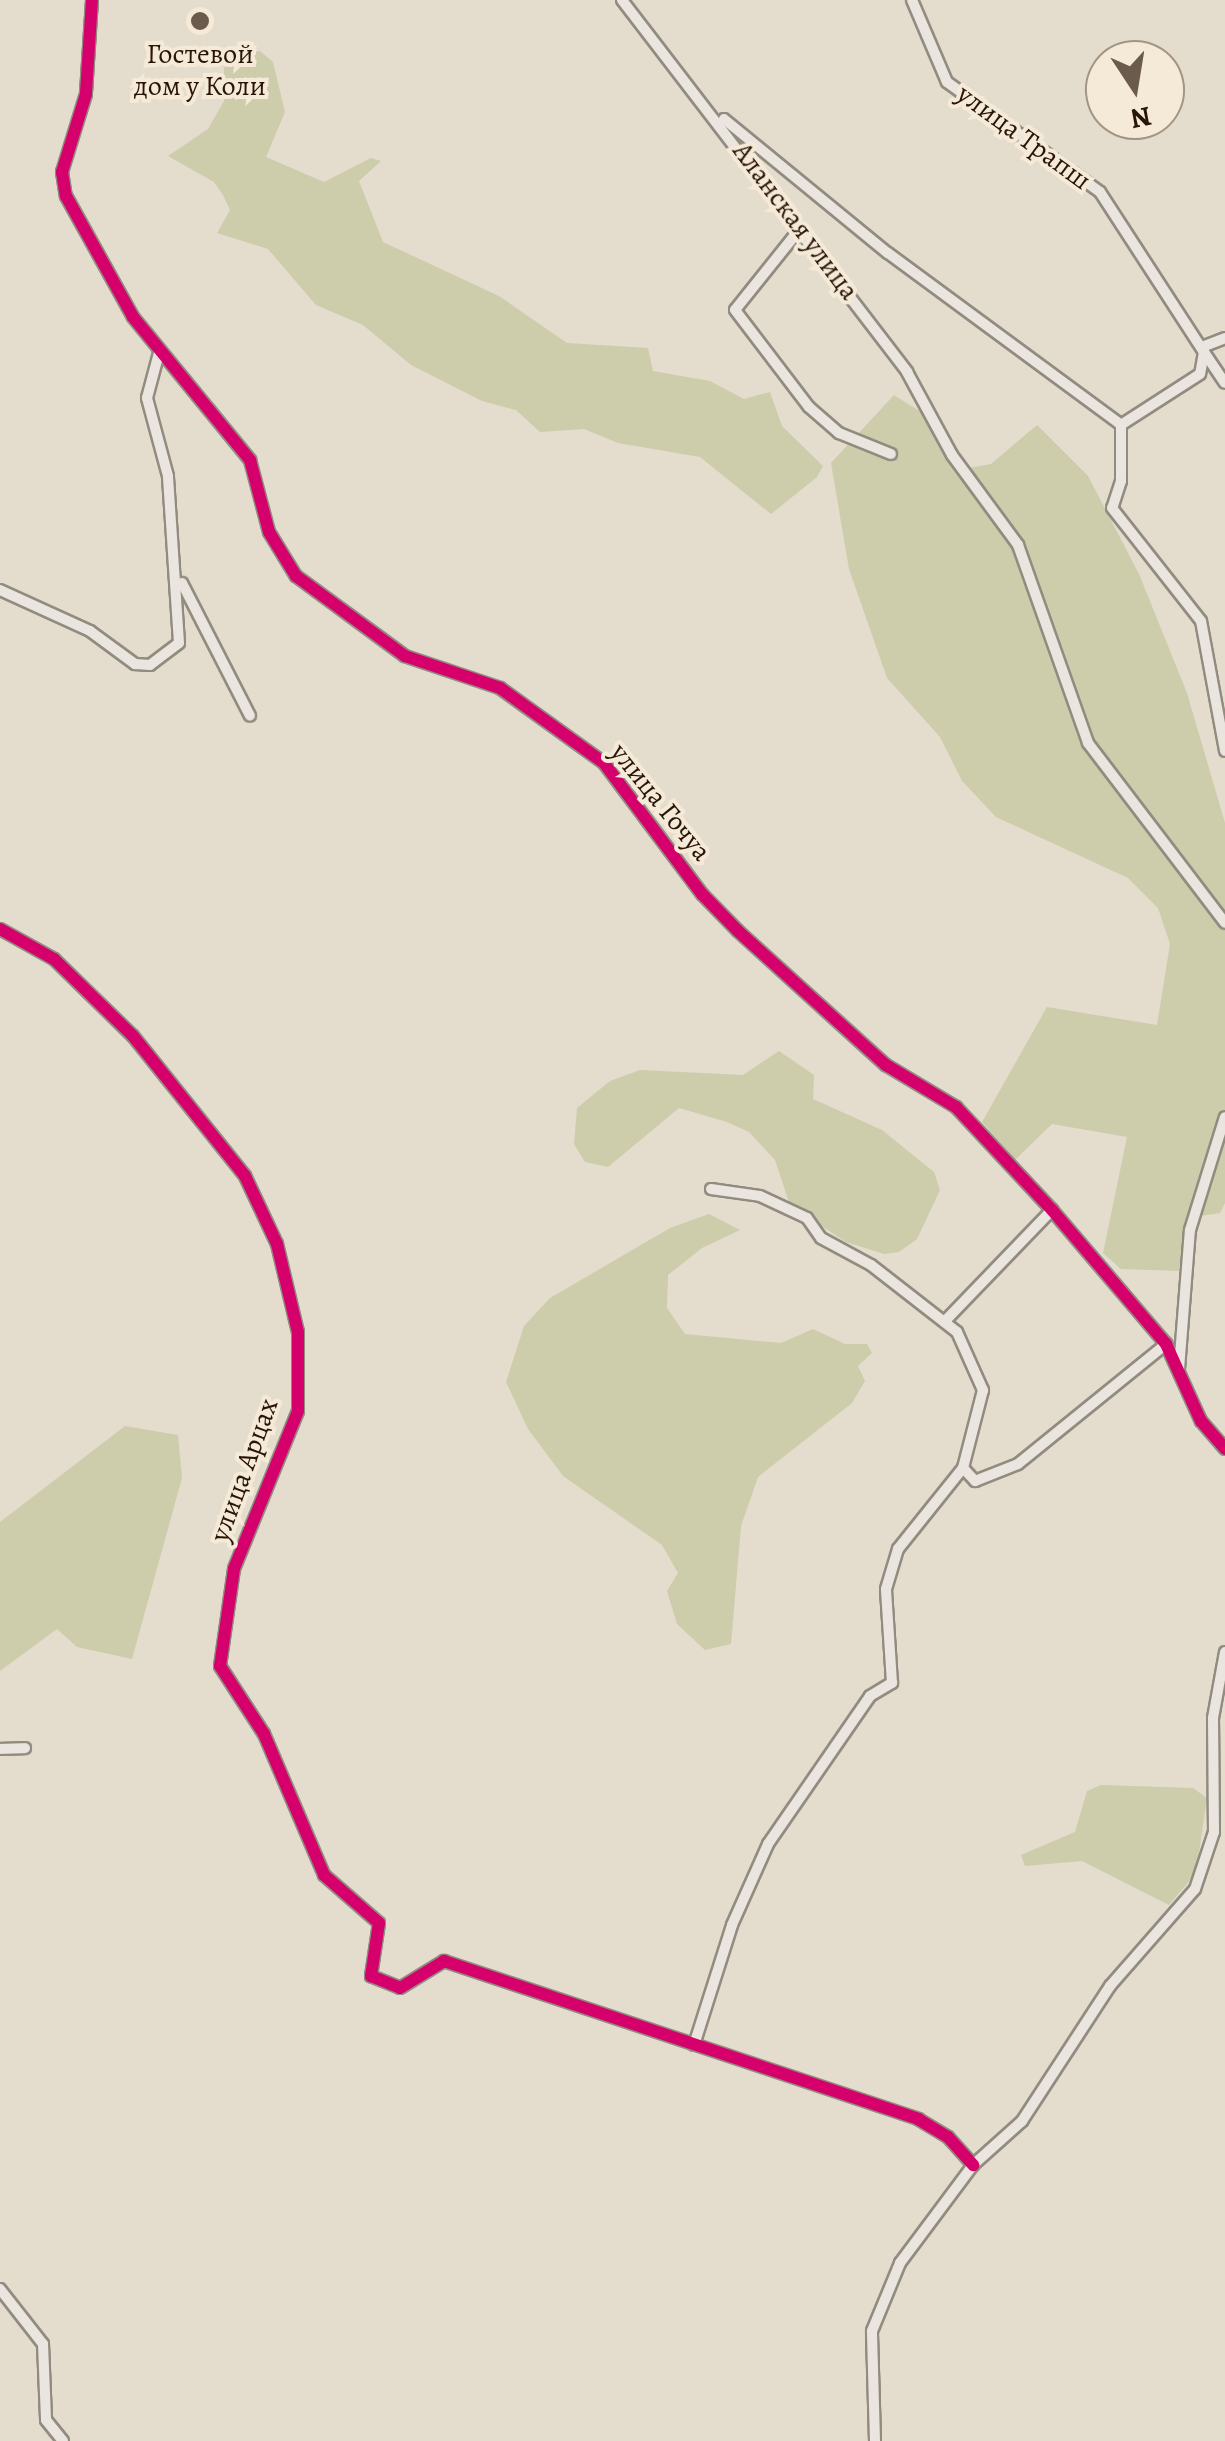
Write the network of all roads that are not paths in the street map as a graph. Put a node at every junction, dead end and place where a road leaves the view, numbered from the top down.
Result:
1 (92, 0) edge
2 (622, 0) edge
3 (912, 0) edge
4 (712, 110) junction
5 (799, 230) junction
6 (1225, 338) edge
7 (1203, 349) junction
8 (159, 353) junction
9 (1225, 383) edge
10 (1121, 425) junction
11 (890, 454) dead end
12 (179, 577) junction
13 (0, 590) edge
14 (250, 716) dead end
15 (1225, 750) edge
16 (1225, 923) edge
17 (0, 929) edge
18 (1225, 1117) edge
19 (1222, 1144) edge
20 (712, 1189) dead end
21 (1052, 1210) junction
22 (946, 1320) junction
23 (1166, 1344) junction
24 (1178, 1375) junction
25 (1225, 1450) edge
26 (962, 1468) junction
27 (1225, 1652) edge
28 (25, 1748) dead end
29 (0, 1749) edge
30 (1220, 1781) edge
31 (694, 2045) junction
32 (973, 2165) junction
33 (0, 2289) edge
34 (62, 2441) edge
35 (876, 2441) edge

1 - 8 street, улица Гочуа
2 - 4 street, Аланская улица
3 - 7 street, улица Трапш
4 - 5 street, Аланская улица
4 - 10 street
5 - 11 street
5 - 16 street, Аланская улица
6 - 7 street
7 - 9 street, улица Трапш
7 - 10 street
8 - 12 street
8 - 21 street, улица Гочуа
10 - 15 street
12 - 13 street
12 - 14 street
17 - 31 street, улица Арцах
18 - 19 street
19 - 24 street
20 - 22 street
21 - 22 street
21 - 23 street, улица Гочуа
22 - 26 street
23 - 24 street, улица Гочуа
23 - 26 street
24 - 25 street, улица Гочуа
26 - 31 street
27 - 30 street
28 - 29 street
30 - 32 street
31 - 32 street
32 - 35 street
33 - 34 street

